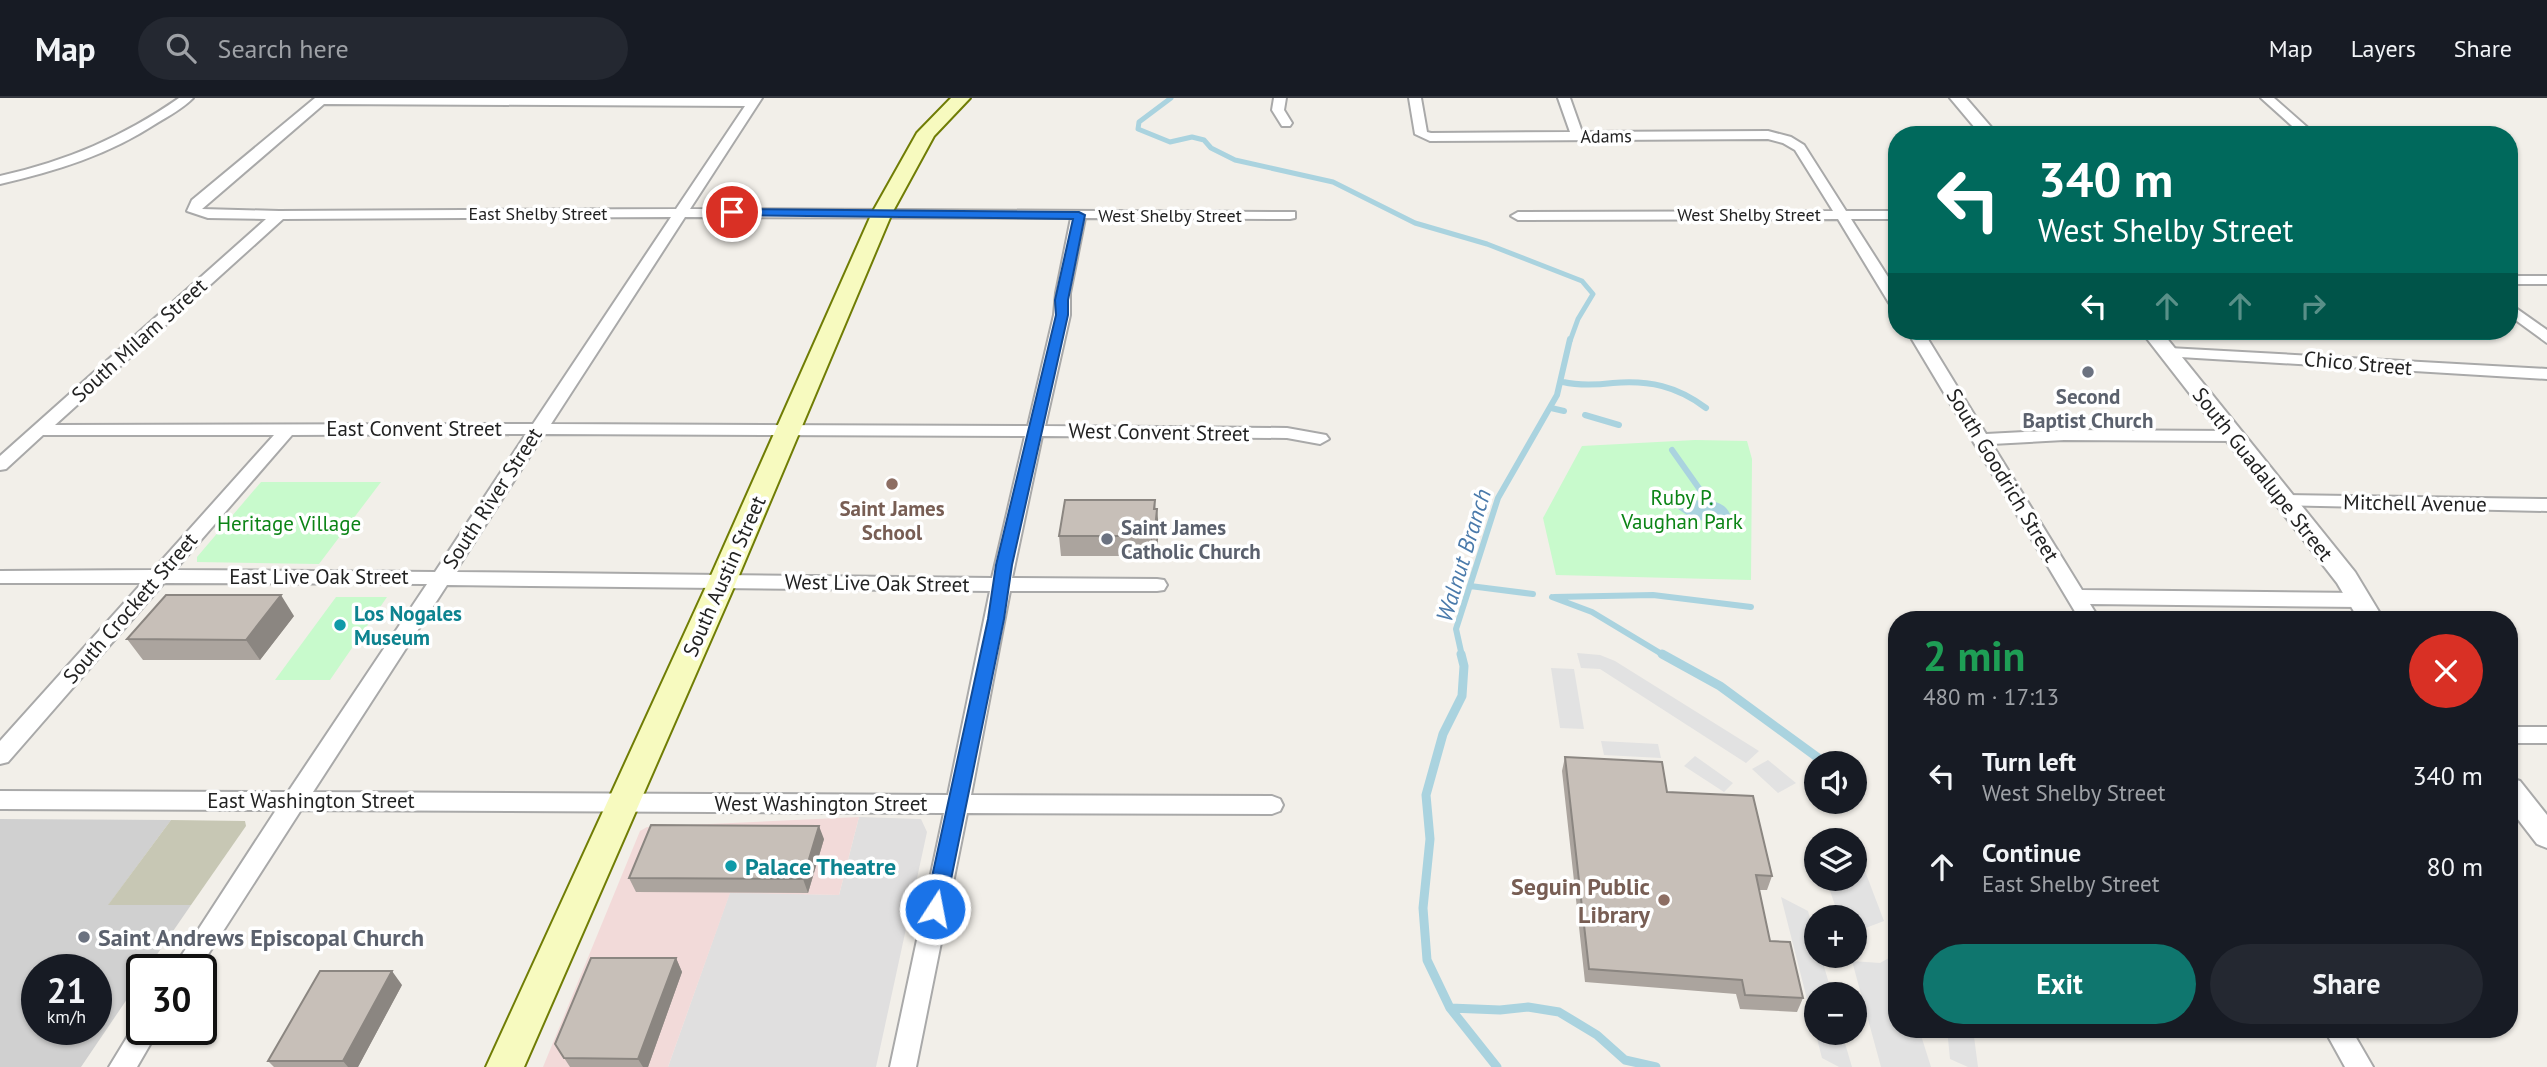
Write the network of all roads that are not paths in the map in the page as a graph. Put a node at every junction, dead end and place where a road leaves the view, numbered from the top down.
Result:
1 (187, 98) edge
2 (961, 98) edge
3 (1280, 98) edge
4 (1415, 98) edge
5 (1564, 98) edge
6 (1958, 98) edge
7 (2267, 98) edge
8 (322, 99) edge
9 (755, 100) edge
10 (1286, 123) dead end
11 (1982, 126) edge
12 (2300, 126) edge
13 (1577, 136) junction
14 (0, 180) edge
15 (680, 212) junction
16 (881, 213) junction
17 (1842, 214) junction
18 (279, 215) junction
19 (1079, 215) junction
20 (1290, 215) dead end
21 (1888, 215) edge
22 (1518, 216) dead end
23 (2518, 280) edge
24 (2547, 280) edge
25 (1888, 288) edge
26 (2518, 315) edge
27 (2547, 338) edge
28 (1920, 340) edge
29 (2158, 340) edge
30 (2169, 353) junction
31 (2547, 374) edge
32 (289, 428) junction
33 (537, 429) junction
34 (788, 429) junction
35 (40, 430) junction
36 (1034, 430) junction
37 (2233, 436) junction
38 (1320, 439) dead end
39 (1982, 439) junction
40 (0, 465) edge
41 (2284, 501) junction
42 (2547, 505) edge
43 (159, 575) junction
44 (0, 577) edge
45 (441, 577) junction
46 (723, 580) junction
47 (1003, 585) junction
48 (1157, 585) dead end
49 (2076, 597) junction
50 (2366, 610) edge
51 (2085, 611) edge
52 (2518, 735) edge
53 (2547, 735) edge
54 (0, 756) edge
55 (297, 799) junction
56 (2518, 799) edge
57 (0, 800) edge
58 (957, 803) junction
59 (622, 804) junction
60 (1272, 805) dead end
61 (2547, 836) edge
62 (195, 954) edge
63 (2342, 1038) edge
64 (136, 1045) edge
65 (122, 1067) edge
66 (505, 1067) edge
67 (903, 1067) edge
68 (2360, 1067) edge

1 - 14 street
2 - 16 main road, South Austin Street
3 - 10 street
4 - 13 street, Adams
5 - 13 street
6 - 11 street
7 - 12 street
8 - 9 street
8 - 18 street, East Shelby Street
9 - 15 street, South River Street
13 - 17 street, Adams
15 - 16 street, East Shelby Street
15 - 18 street, East Shelby Street
15 - 33 street, South River Street
16 - 19 street, West Shelby Street
16 - 34 main road, South Austin Street
17 - 21 street, West Shelby Street
17 - 22 street, West Shelby Street
17 - 25 street
18 - 35 street, South Milam Street
19 - 20 street, West Shelby Street
19 - 36 street
23 - 24 street
26 - 27 street
28 - 39 street, South Goodrich Street
29 - 30 street, South Guadalupe Street
30 - 31 street, Chico Street
30 - 37 street, South Guadalupe Street
32 - 33 street, East Convent Street
32 - 35 street, East Convent Street
32 - 43 street, South Crockett Street
33 - 34 street, East Convent Street
33 - 45 street, South River Street
34 - 36 street, West Convent Street
34 - 46 main road, South Austin Street
35 - 40 street, South Milam Street
36 - 38 street, West Convent Street
36 - 47 street
37 - 39 street
37 - 41 street, South Guadalupe Street
39 - 49 street, South Goodrich Street
41 - 42 street, Mitchell Avenue
41 - 50 street, South Guadalupe Street
43 - 44 street, East Live Oak Street
43 - 45 street, East Live Oak Street
43 - 54 street, South Crockett Street
45 - 46 street, East Live Oak Street
45 - 55 street, South River Street
46 - 47 street, West Live Oak Street
46 - 59 main road, South Austin Street
47 - 48 street, West Live Oak Street
47 - 58 street
49 - 50 street
49 - 51 street, South Goodrich Street
52 - 53 street
55 - 57 street, East Washington Street
55 - 59 street, East Washington Street
55 - 62 street, South River Street
56 - 61 street
58 - 59 street, West Washington Street
58 - 60 street, West Washington Street
58 - 67 street
59 - 66 main road, South Austin Street
63 - 68 street
64 - 65 street

